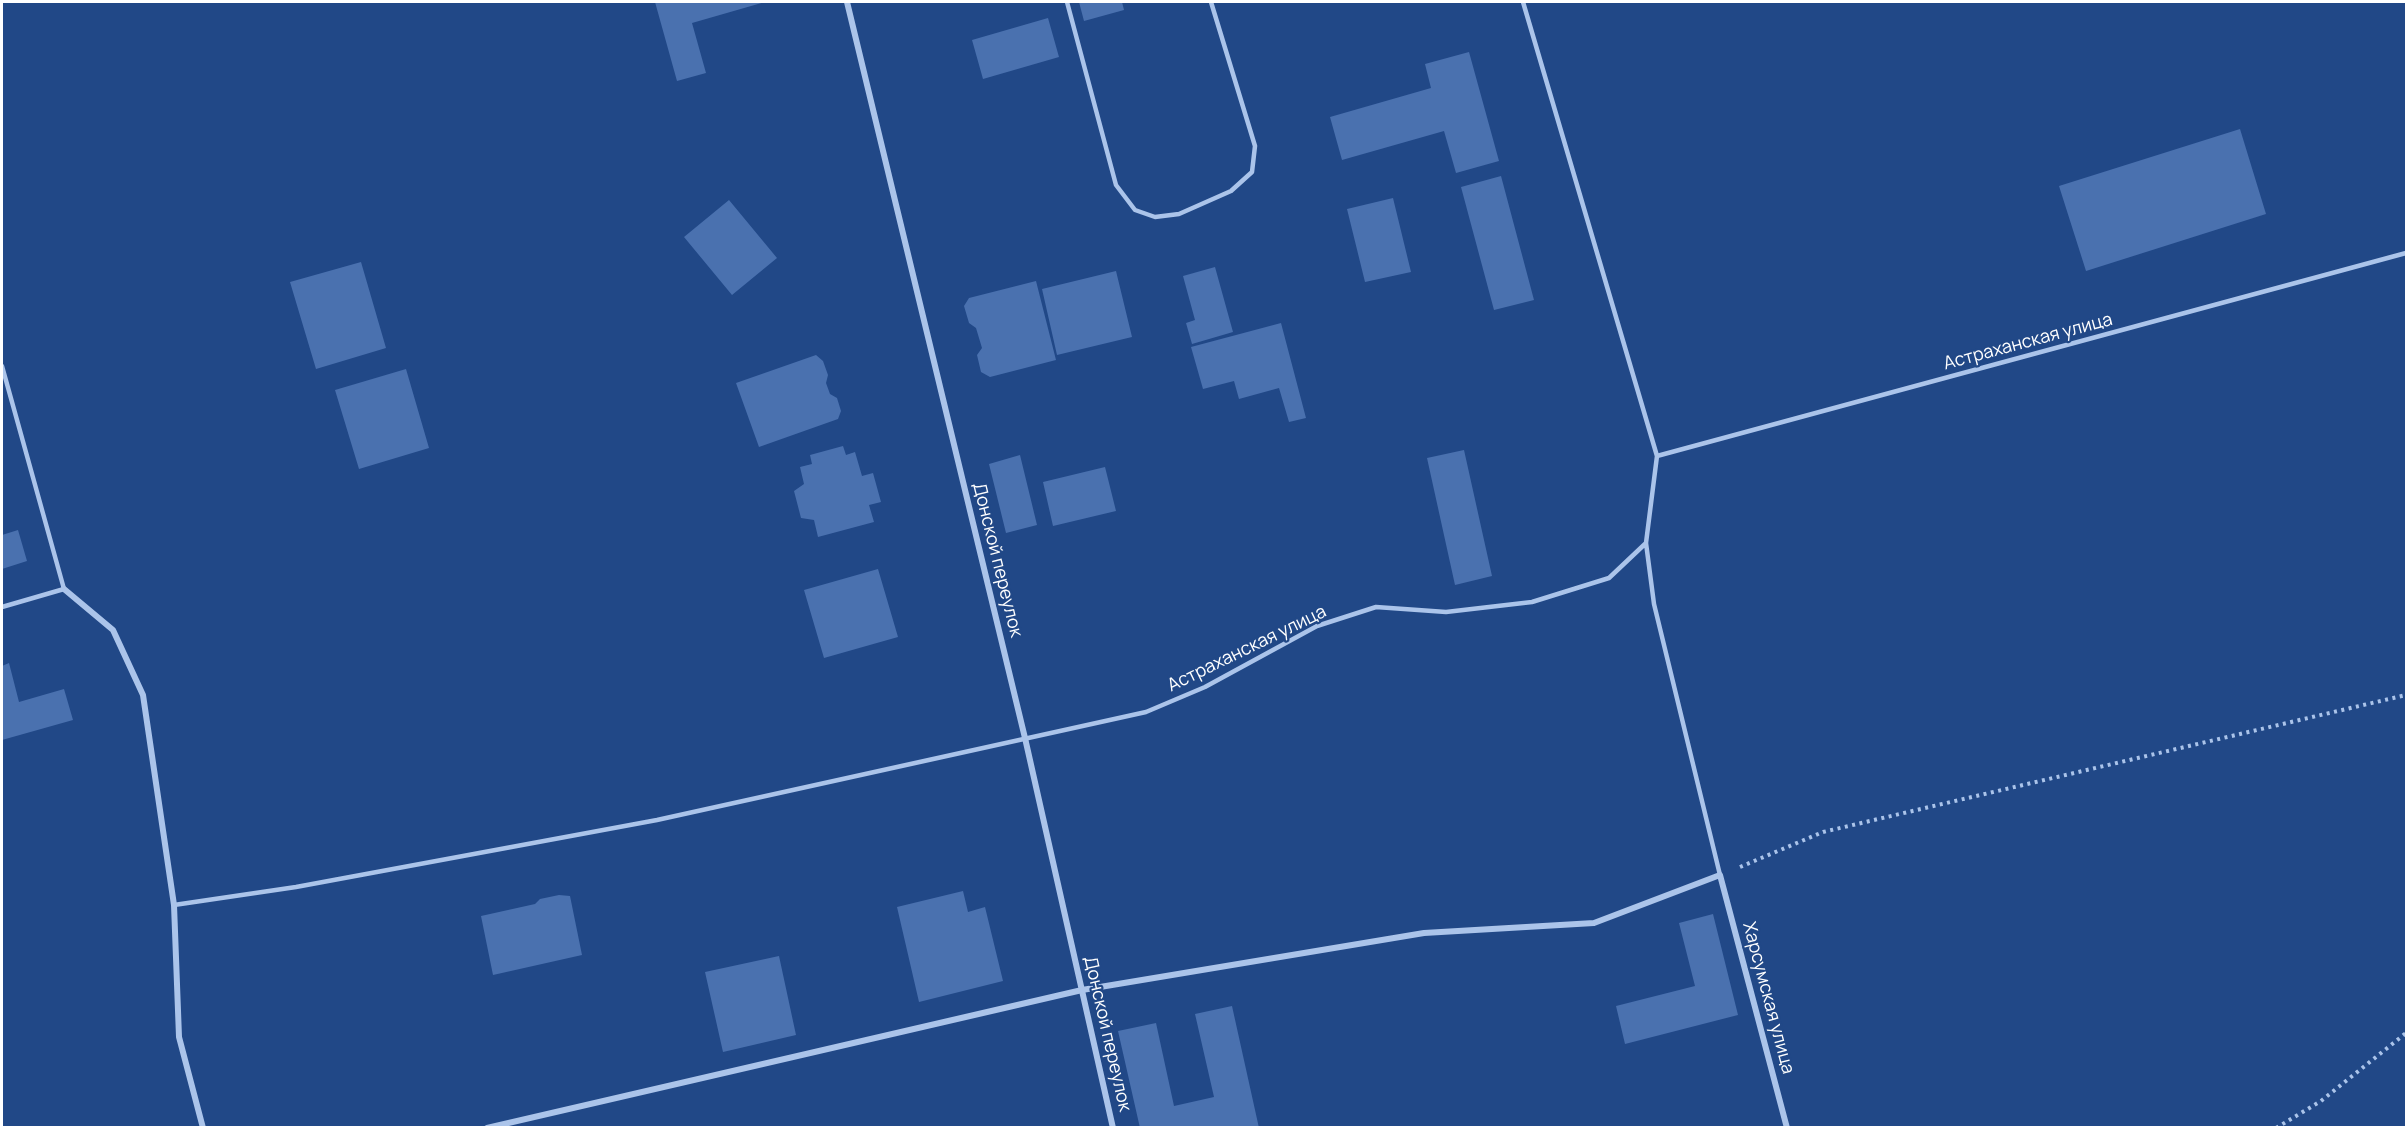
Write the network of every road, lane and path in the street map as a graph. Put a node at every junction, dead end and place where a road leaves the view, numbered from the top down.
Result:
1 (847, 2) edge
2 (1067, 2) edge
3 (1210, 2) edge
4 (1523, 2) edge
5 (2406, 254) edge
6 (2, 366) edge
7 (1657, 456) junction
8 (1646, 543) junction
9 (64, 589) junction
10 (2, 607) edge
11 (2406, 695) edge
12 (1025, 738) junction
13 (1720, 875) junction
14 (174, 905) junction
15 (1082, 990) junction
16 (2406, 1033) edge
17 (203, 1128) edge
18 (487, 1128) edge
19 (1113, 1128) edge
20 (1787, 1128) edge
21 (2276, 1128) edge

1 - 12 street, Донской переулок
2 - 3 lane
4 - 7 lane
5 - 7 lane, Астраханская улица
6 - 9 lane
7 - 8 lane
8 - 12 lane, Астраханская улица
8 - 13 lane
9 - 10 lane
9 - 14 street
11 - 13 path
12 - 14 lane, Астраханская улица
12 - 15 street, Донской переулок
13 - 15 street
13 - 20 street, Харсумская улица
14 - 17 street
15 - 18 street
15 - 19 street, Донской переулок
16 - 21 path

